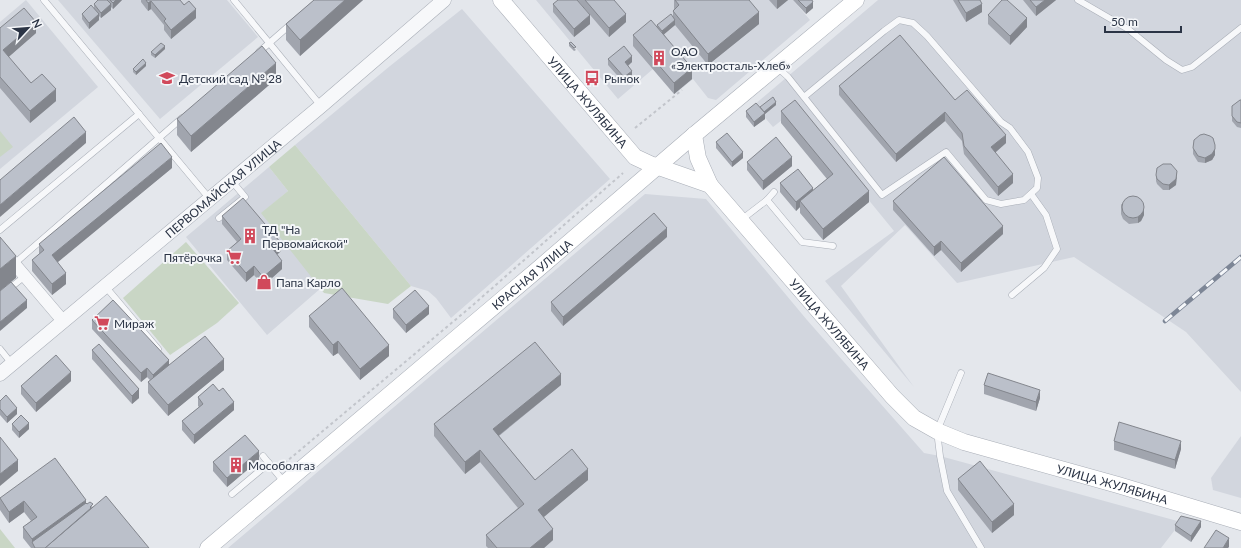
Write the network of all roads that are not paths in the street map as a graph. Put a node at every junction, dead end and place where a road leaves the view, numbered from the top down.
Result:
1 (44, 0) edge
2 (234, 0) edge
3 (444, 0) edge
4 (500, 0) edge
5 (856, 0) edge
6 (1078, 0) edge
7 (296, 19) edge
8 (1241, 28) edge
9 (270, 43) junction
10 (252, 58) edge
11 (777, 66) junction
12 (804, 97) junction
13 (321, 106) junction
14 (188, 113) edge
15 (139, 114) junction
16 (694, 135) junction
17 (159, 138) junction
18 (657, 166) junction
19 (231, 180) junction
20 (710, 185) junction
21 (774, 192) dead end
22 (1031, 194) junction
23 (209, 198) junction
24 (767, 200) junction
25 (219, 218) dead end
26 (741, 220) junction
27 (0, 230) edge
28 (834, 246) dead end
29 (0, 247) edge
30 (14, 264) junction
31 (25, 276) junction
32 (105, 286) junction
33 (0, 296) edge
34 (1012, 296) dead end
35 (63, 322) junction
36 (0, 349) edge
37 (160, 352) edge
38 (12, 364) junction
39 (961, 372) dead end
40 (0, 374) edge
41 (937, 431) junction
42 (263, 456) dead end
43 (269, 463) junction
44 (280, 477) junction
45 (232, 494) dead end
46 (1241, 522) edge
47 (208, 548) edge
48 (981, 548) edge

1 - 15 lane
2 - 9 lane
3 - 13 street, ПЕРВОМАЙСКАЯ УЛИЦА
4 - 18 main road, УЛИЦА ЖУЛЯБИНА
5 - 11 main road, КРАСНАЯ УЛИЦА
6 - 8 lane
7 - 9 lane
9 - 10 lane
9 - 13 lane
11 - 12 lane
11 - 16 main road, КРАСНАЯ УЛИЦА
12 - 22 lane
12 - 22 lane
13 - 19 street, ПЕРВОМАЙСКАЯ УЛИЦА
14 - 17 lane
15 - 17 lane
15 - 27 lane
16 - 18 main road, КРАСНАЯ УЛИЦА
16 - 20 main road
17 - 23 lane
17 - 30 lane
18 - 20 main road, УЛИЦА ЖУЛЯБИНА
18 - 44 main road, КРАСНАЯ УЛИЦА
19 - 23 street, ПЕРВОМАЙСКАЯ УЛИЦА
19 - 25 lane
20 - 26 main road, УЛИЦА ЖУЛЯБИНА
21 - 24 lane
22 - 34 lane
23 - 32 street, ПЕРВОМАЙСКАЯ УЛИЦА
24 - 26 lane
24 - 28 lane
26 - 41 main road, УЛИЦА ЖУЛЯБИНА
29 - 30 street
30 - 31 street
31 - 33 lane
31 - 35 street
32 - 35 street, ПЕРВОМАЙСКАЯ УЛИЦА
32 - 37 lane
35 - 38 street, ПЕРВОМАЙСКАЯ УЛИЦА
36 - 38 lane
38 - 40 street, ПЕРВОМАЙСКАЯ УЛИЦА
39 - 41 lane
41 - 46 main road, УЛИЦА ЖУЛЯБИНА
41 - 48 lane
42 - 43 lane
43 - 44 lane
43 - 45 lane
44 - 47 main road, КРАСНАЯ УЛИЦА

